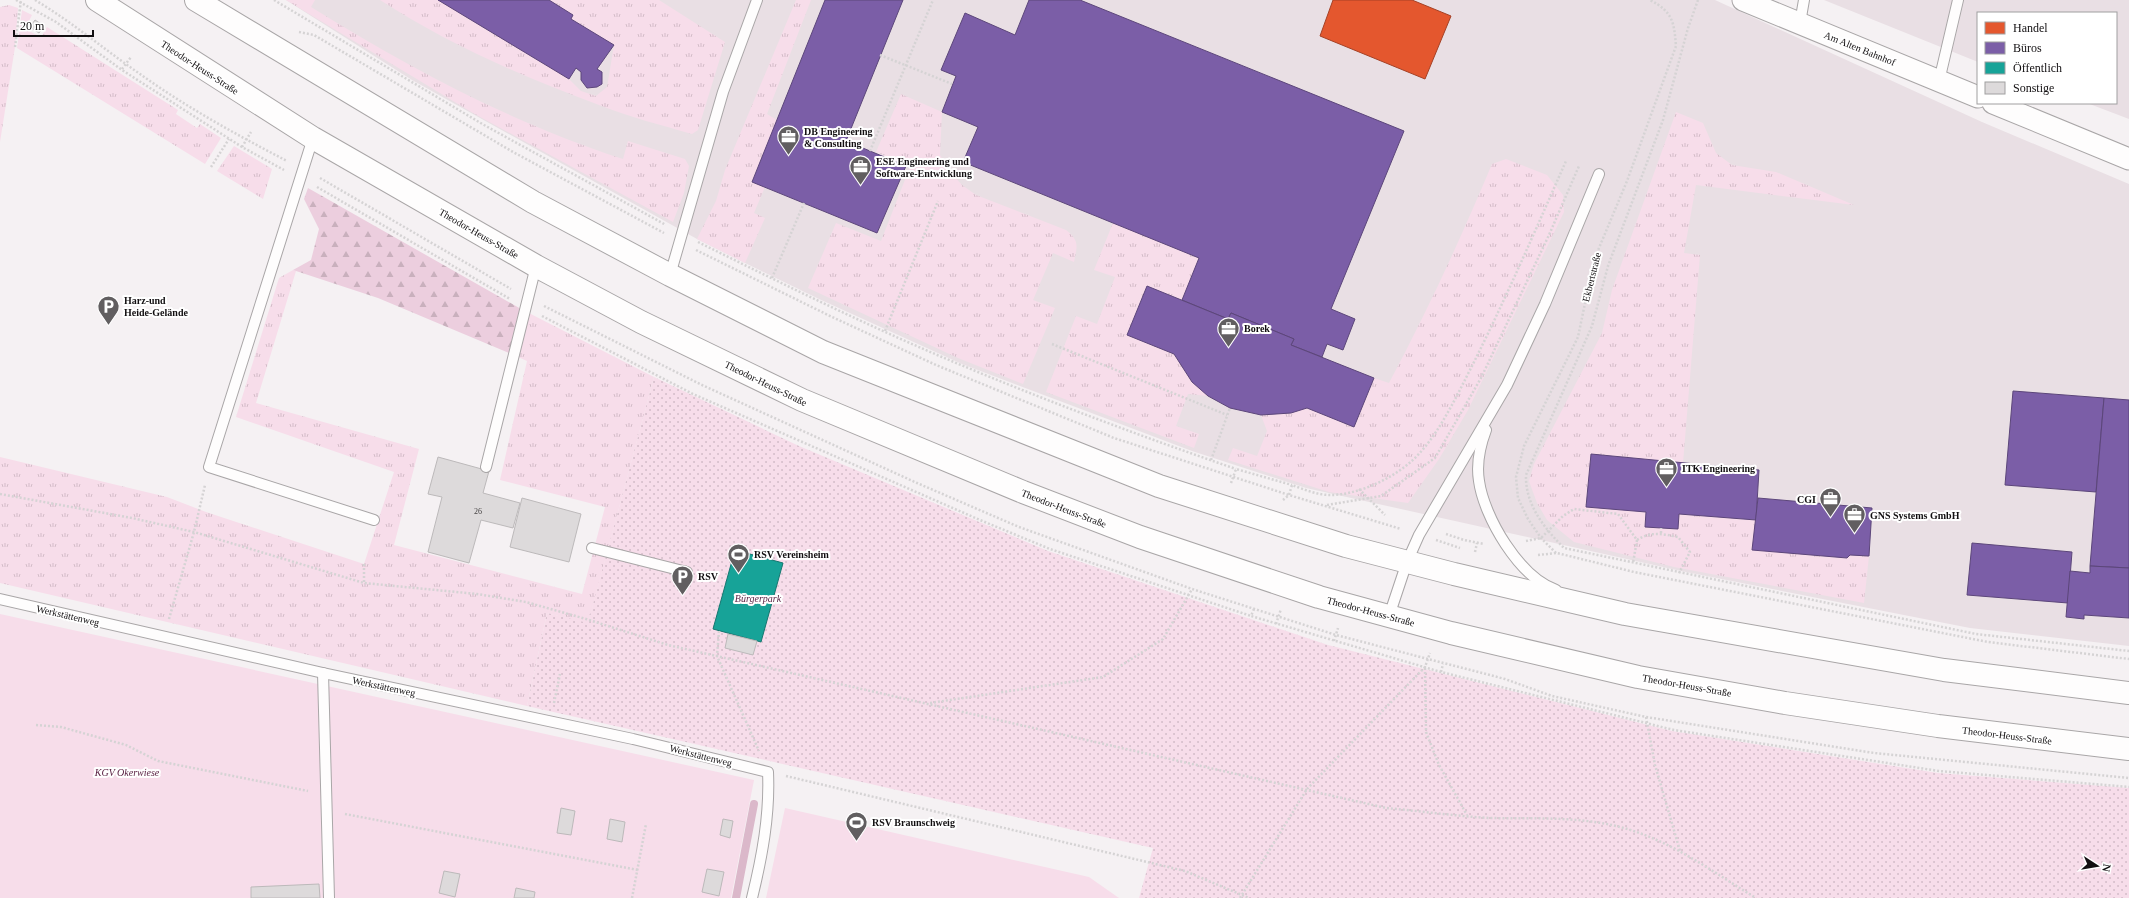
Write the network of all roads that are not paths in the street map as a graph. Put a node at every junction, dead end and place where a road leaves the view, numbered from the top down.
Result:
1 (97, 0) edge
2 (196, 0) edge
3 (757, 0) edge
4 (1743, 0) edge
5 (1804, 0) edge
6 (1958, 0) edge
7 (1800, 23) junction
8 (1939, 81) junction
9 (1977, 97) edge
10 (1994, 104) edge
11 (313, 138) junction
12 (2129, 159) edge
13 (1599, 174) dead end
14 (536, 266) junction
15 (670, 275) junction
16 (1507, 385) junction
17 (486, 467) dead end
18 (374, 520) dead end
19 (592, 548) dead end
20 (1407, 562) junction
21 (687, 572) dead end
22 (0, 599) edge
23 (1626, 614) junction
24 (1389, 616) junction
25 (323, 673) junction
26 (2129, 693) edge
27 (2129, 749) edge
28 (329, 898) edge
29 (752, 898) edge

1 - 11 main road, Theodor-Heuss-Straße
2 - 15 main road
3 - 15 lane
4 - 7 street, Am Alten Bahnhof
5 - 7 lane
6 - 8 lane
7 - 8 street, Am Alten Bahnhof
8 - 9 street, Am Alten Bahnhof
10 - 12 street
11 - 14 main road, Theodor-Heuss-Straße
11 - 18 lane
13 - 16 lane
14 - 17 lane
14 - 24 main road, Theodor-Heuss-Straße
15 - 20 main road
16 - 20 lane
16 - 23 lane
19 - 21 lane
20 - 23 main road
20 - 24 lane
22 - 25 lane, Werkstättenweg
23 - 26 main road
24 - 27 main road, Theodor-Heuss-Straße
25 - 28 lane
25 - 29 lane, Werkstättenweg

